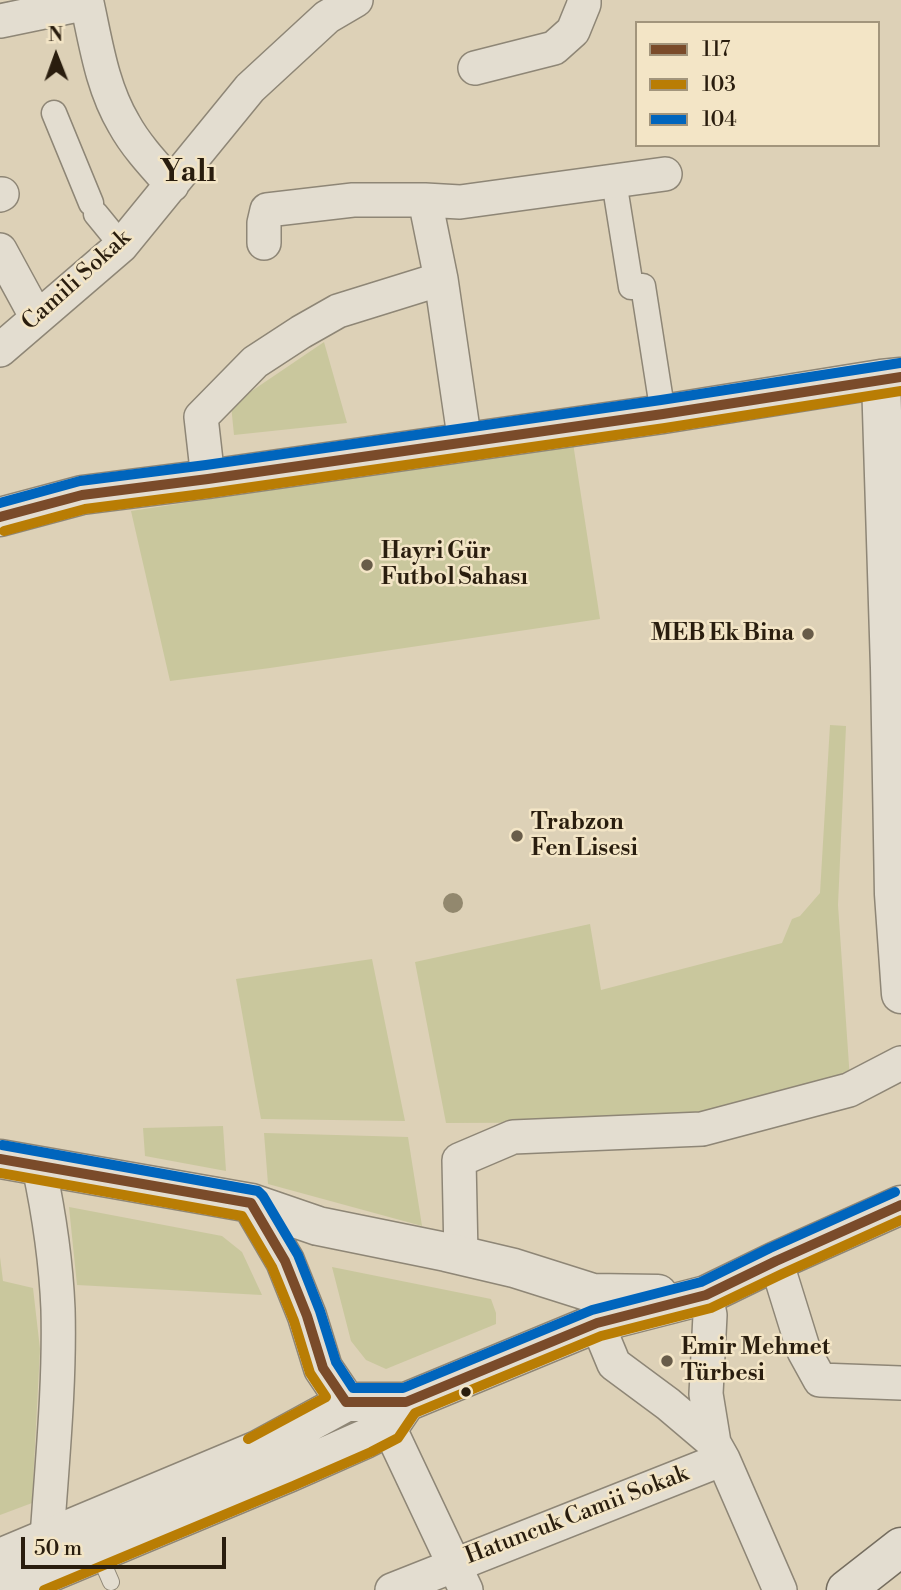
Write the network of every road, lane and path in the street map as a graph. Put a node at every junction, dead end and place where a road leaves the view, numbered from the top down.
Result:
1 (356, 0) edge
2 (584, 0) edge
3 (325, 8) edge
4 (0, 22) edge
5 (475, 68) dead end
6 (54, 113) dead end
7 (665, 174) dead end
8 (614, 181) junction
9 (172, 185) junction
10 (425, 200) junction
11 (114, 236) dead end
12 (264, 243) dead end
13 (0, 250) edge
14 (441, 279) junction
15 (37, 318) junction
16 (0, 350) edge
17 (891, 378) edge
18 (663, 414) junction
19 (465, 443) junction
20 (208, 479) junction
21 (0, 517) edge
22 (901, 994) edge
23 (901, 1063) edge
24 (0, 1159) edge
25 (39, 1167) junction
26 (251, 1203) junction
27 (901, 1205) edge
28 (461, 1255) junction
29 (776, 1261) junction
30 (514, 1268) junction
31 (706, 1295) junction
32 (597, 1323) junction
33 (901, 1383) edge
34 (346, 1402) junction
35 (398, 1415) junction
36 (719, 1451) junction
37 (901, 1547) edge
38 (54, 1553) junction
39 (0, 1558) edge
40 (460, 1577) edge
41 (770, 1587) edge
42 (8, 1590) edge
43 (393, 1590) edge
44 (846, 1590) edge

1 - 3 street, Camili Sokak
2 - 5 street
3 - 9 street, Camili Sokak
4 - 9 street
6 - 11 street
7 - 8 street
8 - 10 street
8 - 18 street
9 - 15 street, Camili Sokak
10 - 12 street
10 - 14 street
13 - 15 street
14 - 19 street
14 - 20 street
15 - 16 street, Camili Sokak
17 - 18 street
17 - 22 street
18 - 19 street
19 - 20 street
20 - 21 street
23 - 28 street
24 - 25 street
25 - 26 street
25 - 38 street
26 - 28 street
26 - 34 street
27 - 29 street
28 - 30 street
29 - 31 street
29 - 33 street
30 - 31 street
30 - 32 street
31 - 32 street
31 - 36 street
32 - 35 street
32 - 36 street
34 - 35 street
34 - 38 street
35 - 38 street
35 - 40 street
36 - 40 street, Hatuncuk Camii Sokak
36 - 41 street
37 - 44 street
38 - 39 street
38 - 42 street
40 - 43 street, Hatuncuk Camii Sokak

